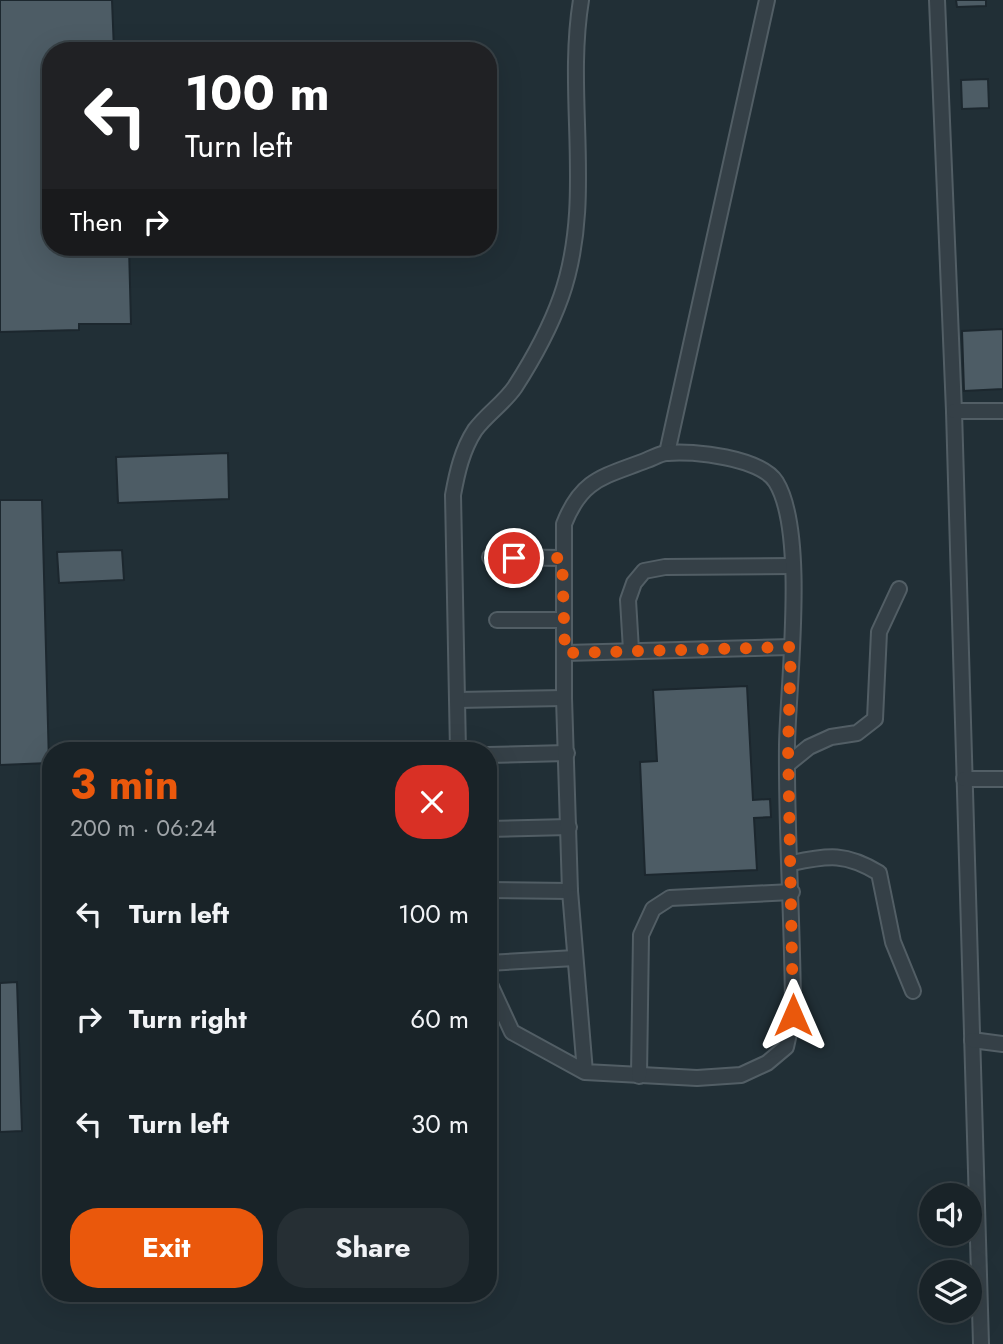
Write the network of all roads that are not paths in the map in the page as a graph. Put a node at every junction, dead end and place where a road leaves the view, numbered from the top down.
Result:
1 (581, 0) edge
2 (767, 0) edge
3 (937, 0) edge
4 (954, 411) junction
5 (1003, 411) edge
6 (667, 453) junction
7 (490, 557) dead end
8 (562, 558) junction
9 (793, 566) junction
10 (899, 589) dead end
11 (497, 620) dead end
12 (564, 620) junction
13 (791, 647) junction
14 (631, 650) junction
15 (565, 653) junction
16 (564, 698) junction
17 (458, 700) junction
18 (458, 742) edge
19 (567, 753) junction
20 (497, 755) edge
21 (788, 764) junction
22 (964, 779) junction
23 (1003, 779) edge
24 (569, 827) junction
25 (497, 829) edge
26 (792, 863) junction
27 (497, 890) edge
28 (570, 891) junction
29 (792, 892) junction
30 (575, 958) junction
31 (497, 963) edge
32 (913, 991) dead end
33 (497, 1000) edge
34 (972, 1040) junction
35 (1003, 1044) edge
36 (584, 1072) junction
37 (639, 1076) junction
38 (981, 1344) edge

1 - 17 lane
2 - 6 lane
3 - 4 lane
4 - 5 lane
4 - 22 lane
6 - 8 lane
6 - 9 lane
7 - 8 lane
8 - 12 lane
9 - 13 lane
9 - 14 lane
10 - 21 lane
11 - 12 lane
12 - 15 lane
13 - 14 lane
13 - 21 lane
14 - 15 lane
15 - 16 lane
16 - 17 lane
16 - 19 lane
17 - 18 lane
19 - 20 lane
19 - 24 lane
21 - 26 lane
22 - 23 lane
22 - 34 lane
24 - 25 lane
24 - 28 lane
26 - 29 lane
26 - 32 lane
27 - 28 lane
28 - 30 lane
29 - 37 lane
29 - 37 lane
30 - 31 lane
30 - 36 lane
33 - 36 lane
34 - 35 lane
34 - 38 lane
36 - 37 lane

